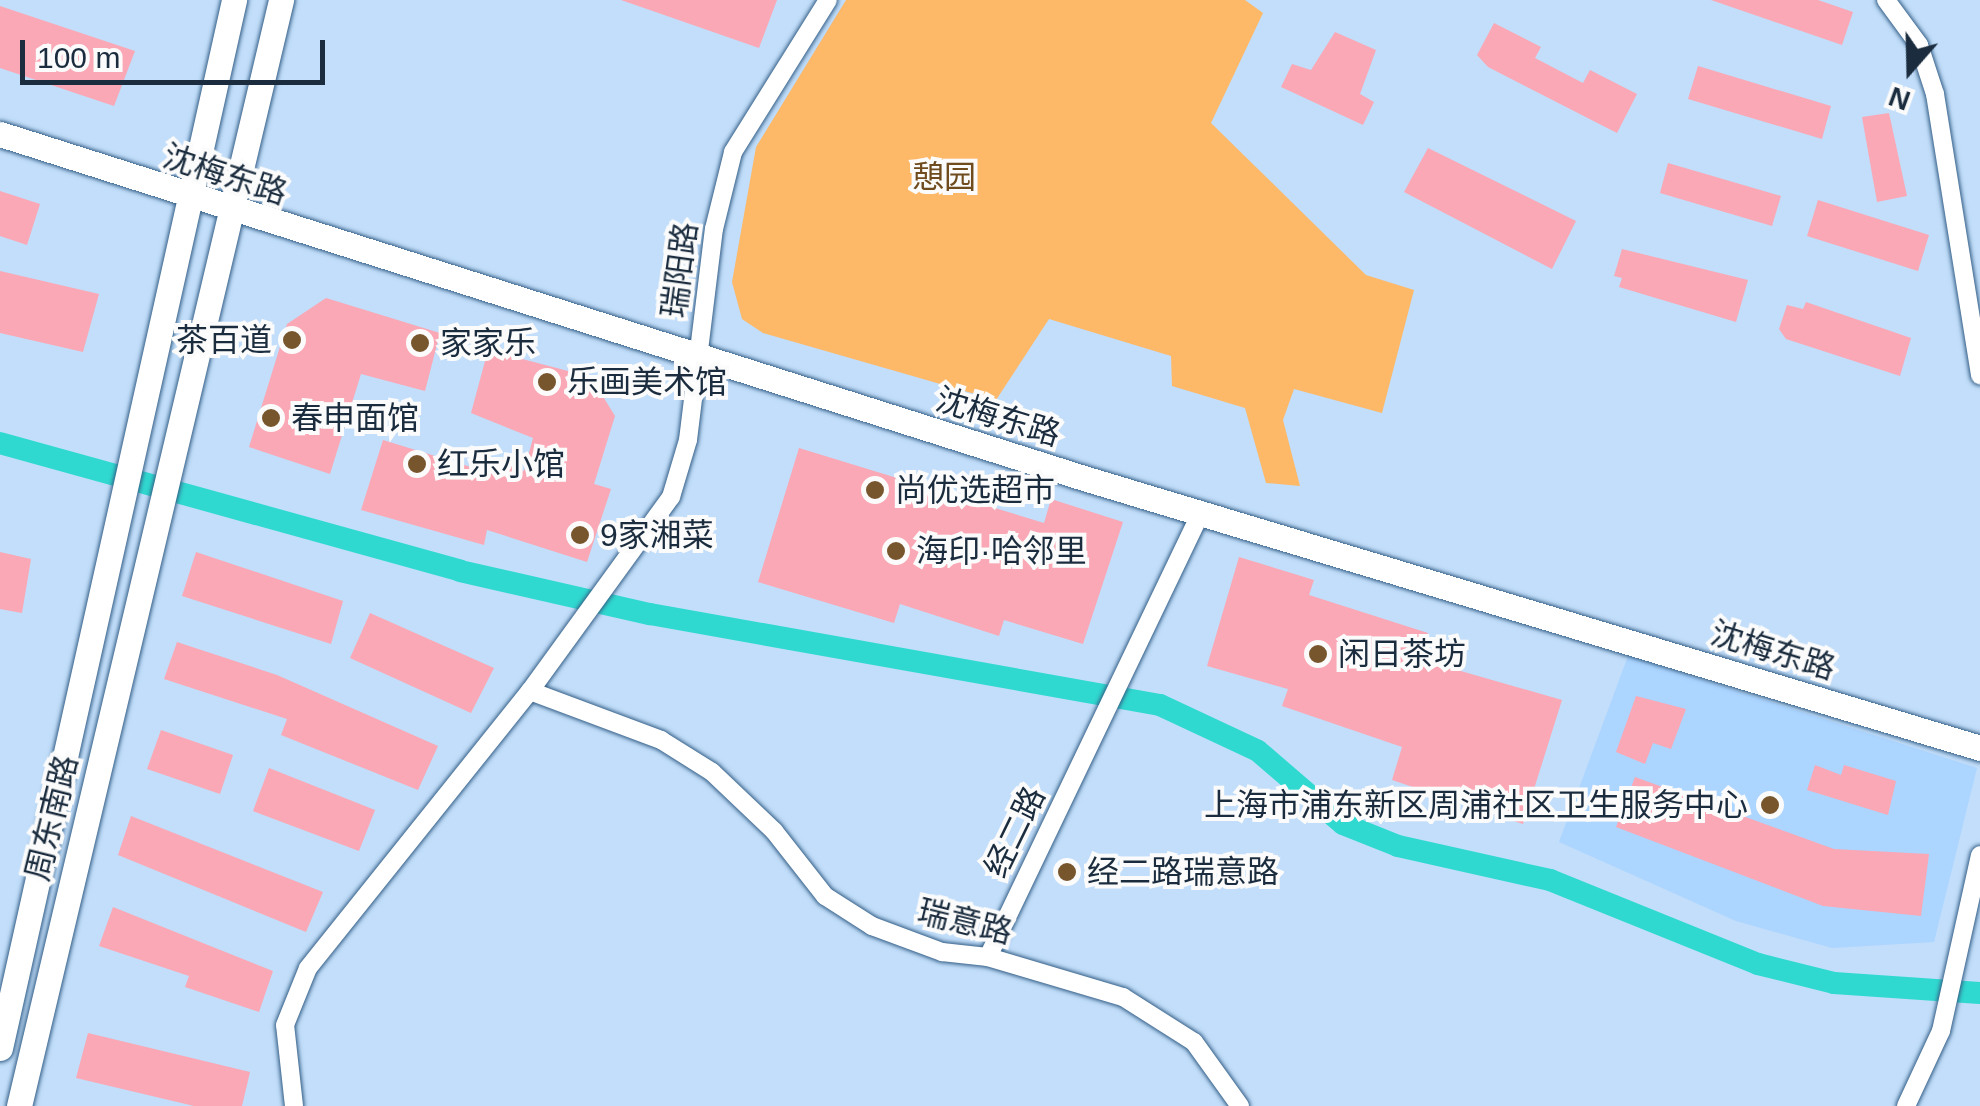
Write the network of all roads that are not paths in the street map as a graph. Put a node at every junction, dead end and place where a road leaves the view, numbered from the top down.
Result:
1 (234, 0) edge
2 (281, 0) edge
3 (828, 0) edge
4 (1886, 0) edge
5 (0, 134) edge
6 (188, 198) junction
7 (235, 213) junction
8 (699, 357) junction
9 (1980, 376) edge
10 (1201, 513) junction
11 (530, 690) junction
12 (1980, 748) edge
13 (1980, 855) edge
14 (988, 957) junction
15 (0, 1048) edge
16 (19, 1106) edge
17 (294, 1106) edge
18 (1240, 1106) edge
19 (1906, 1106) edge

1 - 6 street
2 - 7 street
3 - 8 street, 瑞阳路
4 - 9 street
5 - 6 street, 沈梅东路
6 - 7 street, 沈梅东路
6 - 15 street
7 - 8 street, 沈梅东路
7 - 16 street, 周东南路
8 - 10 street, 沈梅东路
8 - 11 street, 瑞阳路
10 - 12 street, 沈梅东路
10 - 14 street, 经二路
11 - 14 street, 瑞意路
11 - 17 street
13 - 19 street
14 - 18 street, 瑞意路

